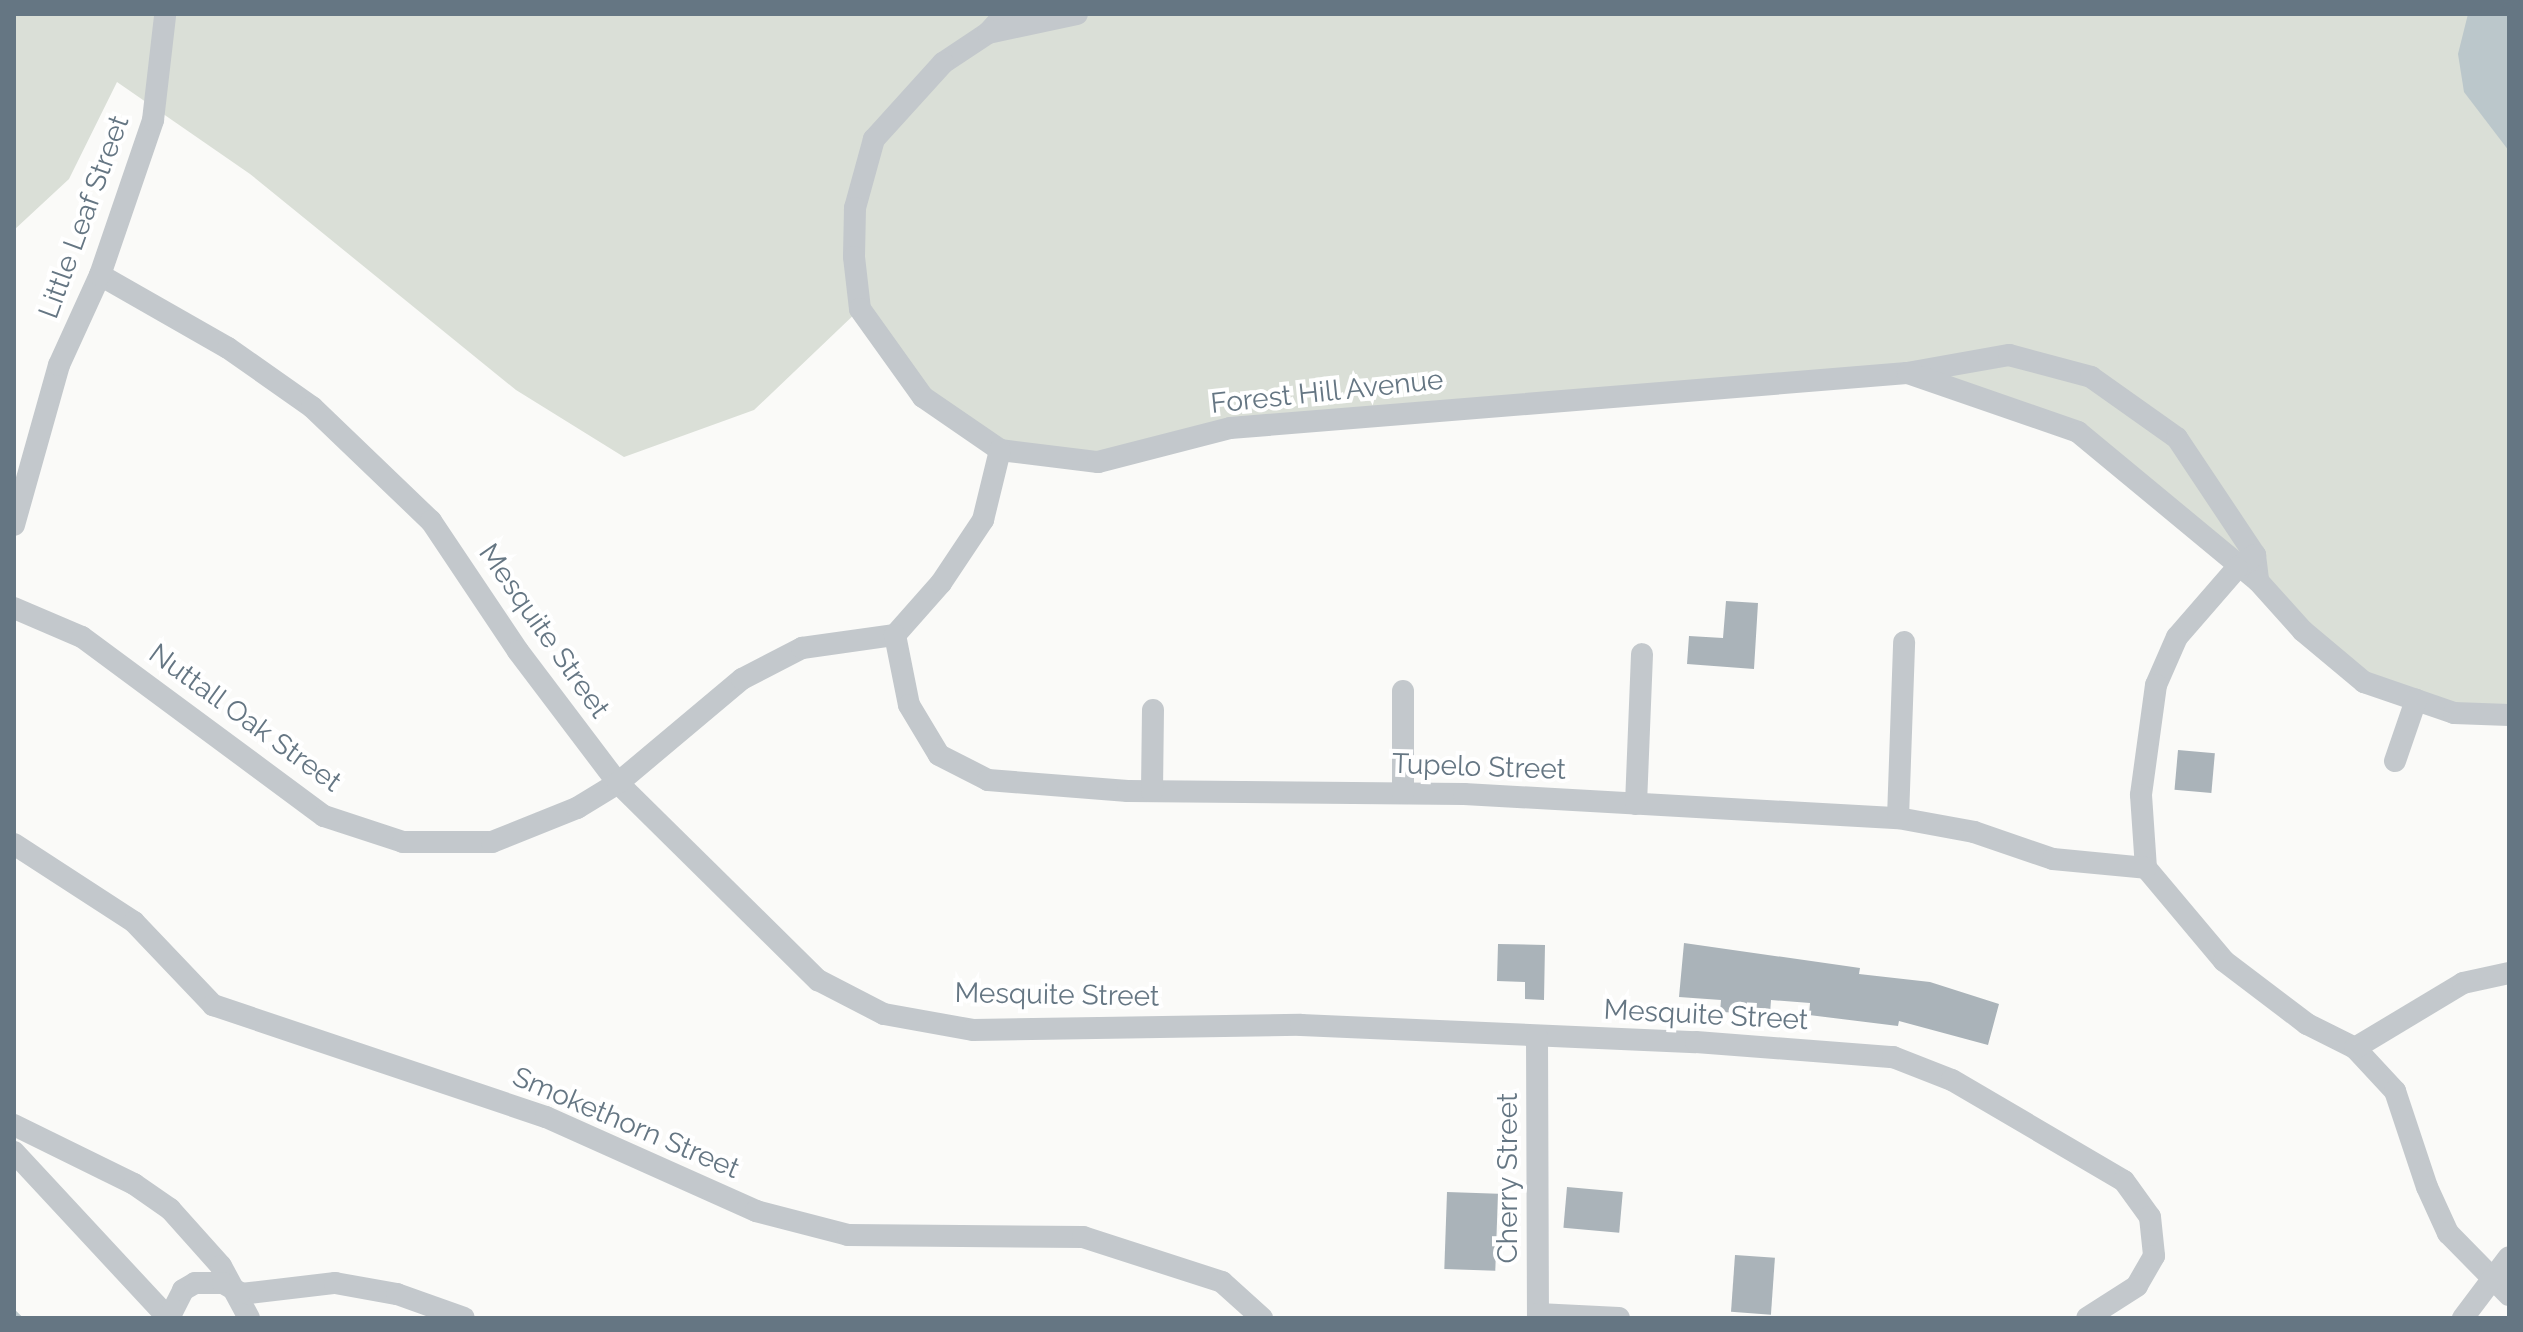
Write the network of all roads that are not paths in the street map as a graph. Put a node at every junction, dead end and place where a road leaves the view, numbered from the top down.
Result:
1 (1005, 14) edge
2 (1077, 14) edge
3 (165, 17) dead end
4 (988, 33) junction
5 (100, 275) junction
6 (1907, 373) junction
7 (1000, 450) junction
8 (14, 525) edge
9 (2246, 561) junction
10 (14, 608) edge
11 (895, 635) junction
12 (1904, 642) dead end
13 (1642, 654) dead end
14 (1403, 691) dead end
15 (2416, 700) junction
16 (1153, 710) dead end
17 (2509, 715) edge
18 (2395, 761) dead end
19 (618, 783) junction
20 (1152, 791) junction
21 (1403, 793) junction
22 (1636, 804) junction
23 (1898, 818) junction
24 (14, 844) edge
25 (2146, 868) junction
26 (2509, 973) edge
27 (1537, 1037) junction
28 (2355, 1048) junction
29 (14, 1125) edge
30 (14, 1152) edge
31 (2509, 1257) edge
32 (2489, 1281) junction
33 (241, 1294) junction
34 (2509, 1295) edge
35 (1538, 1316) edge
36 (169, 1318) edge
37 (228, 1318) edge
38 (249, 1318) edge
39 (464, 1318) edge
40 (1262, 1318) edge
41 (1619, 1318) edge
42 (2087, 1318) edge
43 (2463, 1318) edge

1 - 4 street, Forest Hill Avenue
2 - 4 street, Forest Hill Avenue
3 - 5 street, Little Leaf Street
4 - 7 street, Forest Hill Avenue
5 - 8 street, Little Leaf Street
5 - 19 street, Mesquite Street
6 - 7 street, Forest Hill Avenue
6 - 9 street, Forest Hill Avenue
6 - 9 street, Forest Hill Avenue
7 - 11 street
9 - 15 street, Forest Hill Avenue
9 - 25 street
10 - 19 street, Nuttall Oak Street
11 - 19 street, Nuttall Oak Street
11 - 20 street, Tupelo Street
12 - 23 street
13 - 22 street
14 - 21 street
15 - 17 street, Forest Hill Avenue
15 - 18 street
16 - 20 street
19 - 27 street, Mesquite Street
20 - 21 street, Tupelo Street
21 - 22 street, Tupelo Street
22 - 23 street, Tupelo Street
23 - 25 street, Tupelo Street
24 - 40 street, Smokethorn Street
25 - 28 street
26 - 28 street
27 - 35 street, Cherry Street
27 - 42 street, Mesquite Street
28 - 32 street
29 - 33 street
30 - 36 street
31 - 32 street
32 - 34 street
32 - 43 street
33 - 36 street
33 - 37 street
33 - 38 street
33 - 39 street
35 - 41 street

